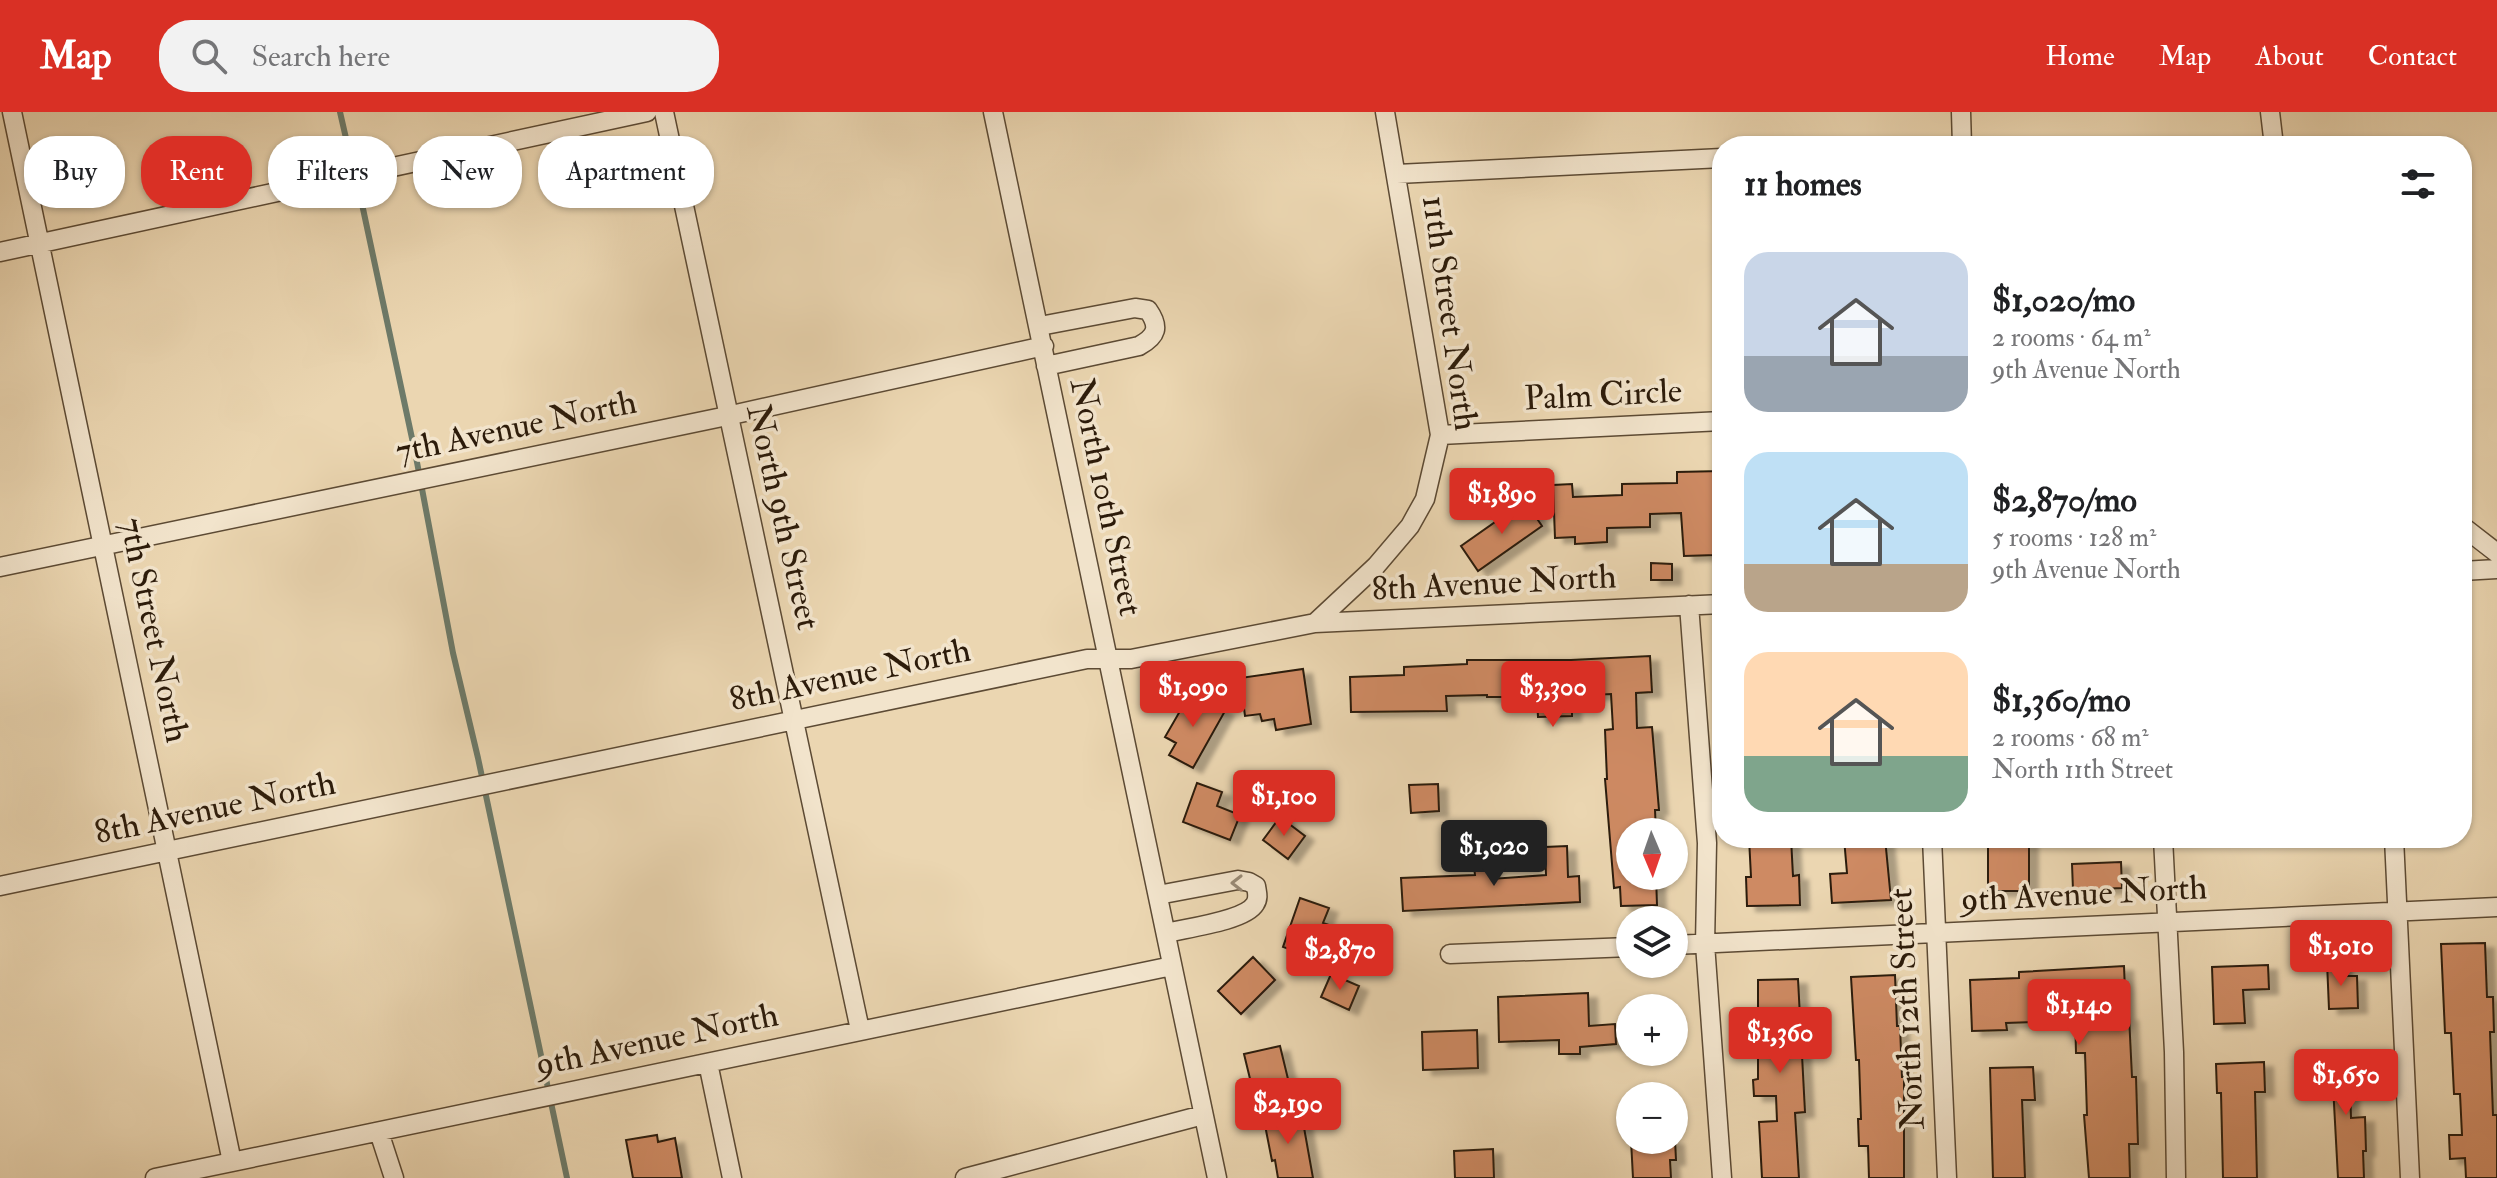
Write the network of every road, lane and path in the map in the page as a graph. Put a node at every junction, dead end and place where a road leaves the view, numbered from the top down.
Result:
1 (12, 112) edge
2 (647, 112) edge
3 (664, 112) edge
4 (993, 112) edge
5 (1385, 112) edge
6 (1961, 112) edge
7 (2270, 112) edge
8 (1962, 136) edge
9 (2273, 136) edge
10 (1712, 158) edge
11 (1397, 174) junction
12 (40, 243) junction
13 (0, 252) edge
14 (1040, 326) junction
15 (1044, 346) junction
16 (1046, 366) junction
17 (727, 416) junction
18 (1712, 421) edge
19 (1440, 435) junction
20 (2472, 534) edge
21 (103, 544) junction
22 (2497, 553) edge
23 (0, 567) edge
24 (2497, 569) edge
25 (2472, 570) edge
26 (1712, 604) edge
27 (1689, 605) junction
28 (1315, 623) junction
29 (1108, 659) junction
30 (796, 718) junction
31 (1932, 848) edge
32 (2163, 848) edge
33 (2394, 848) edge
34 (169, 851) junction
35 (0, 886) edge
36 (1158, 895) junction
37 (2497, 907) edge
38 (2397, 911) junction
39 (2167, 922) junction
40 (1166, 933) junction
41 (1936, 933) junction
42 (1705, 944) junction
43 (1688, 945) edge
44 (1616, 948) edge
45 (1450, 954) dead end
46 (1172, 966) junction
47 (860, 1030) junction
48 (708, 1063) junction
49 (1203, 1115) junction
50 (379, 1132) junction
51 (232, 1162) junction
52 (975, 1177) edge
53 (155, 1178) edge
54 (394, 1178) edge
55 (732, 1178) edge
56 (1217, 1178) edge
57 (1722, 1178) edge
58 (1947, 1178) edge
59 (2176, 1178) edge
60 (2410, 1178) edge

1 - 12 street, 7th Street North
2 - 12 street
3 - 17 street, North 9th Street
4 - 14 street, North 10th Street
5 - 11 street, 11th Street North
6 - 8 street
7 - 9 street
10 - 11 street
11 - 19 street, 11th Street North
12 - 13 street
12 - 21 street, 7th Street North
14 - 15 street, North 10th Street
14 - 16 street
15 - 16 street, North 10th Street
15 - 17 street, 7th Avenue North
16 - 29 street, North 10th Street
17 - 21 street, 7th Avenue North
17 - 30 street, North 9th Street
18 - 19 street, Palm Circle
19 - 28 street, 11th Street North
20 - 22 street
21 - 23 street, 7th Avenue North
21 - 34 street, 7th Street North
24 - 25 street
26 - 27 street, 8th Avenue North
27 - 28 street, 8th Avenue North
27 - 42 street
28 - 29 street, 8th Avenue North
29 - 30 street, 8th Avenue North
29 - 36 street, North 10th Street
30 - 34 street, 8th Avenue North
30 - 47 street, North 9th Street
31 - 41 street, North 12th Street
32 - 39 street
33 - 38 street
34 - 35 street, 8th Avenue North
34 - 51 street, 7th Street North
36 - 40 street, North 10th Street
40 -> 36 street
37 - 38 street, 9th Avenue North
38 - 39 street, 9th Avenue North
38 - 60 street
39 - 41 street, 9th Avenue North
39 - 59 street
40 - 46 street, North 10th Street
41 - 42 street, 9th Avenue North
41 - 58 street, North 12th Street
42 - 43 street, 9th Avenue North
42 - 57 street
44 - 45 street
46 - 47 street, 9th Avenue North
46 - 49 street, North 10th Street
47 - 48 street, 9th Avenue North
48 - 50 street, 9th Avenue North
48 - 55 street
49 - 52 street
49 - 56 street, North 10th Street
50 - 51 street, 9th Avenue North
50 - 54 street
51 - 53 street, 9th Avenue North

